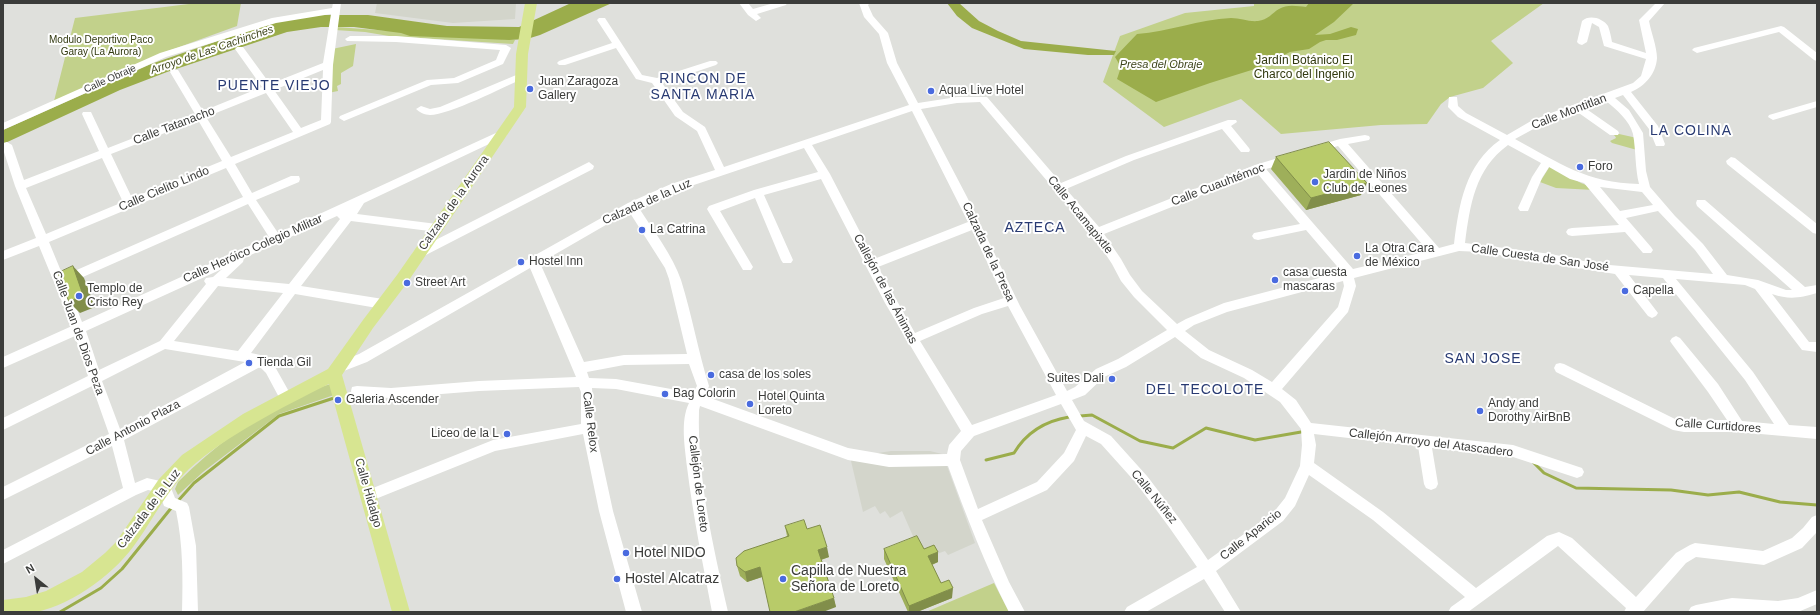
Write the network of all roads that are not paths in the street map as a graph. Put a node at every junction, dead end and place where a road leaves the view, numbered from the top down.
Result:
1 (531, 3) edge
2 (743, 3) edge
3 (783, 3) edge
4 (1661, 3) edge
5 (865, 4) edge
6 (336, 9) edge
7 (602, 20) dead end
8 (350, 39) dead end
9 (1582, 42) dead end
10 (617, 45) junction
11 (240, 49) dead end
12 (1697, 50) dead end
13 (522, 54) junction
14 (502, 57) junction
15 (1652, 58) junction
16 (1817, 58) edge
17 (562, 63) dead end
18 (713, 63) dead end
19 (328, 65) junction
20 (175, 72) dead end
21 (521, 76) junction
22 (656, 82) junction
23 (268, 89) junction
24 (1625, 91) junction
25 (1608, 97) junction
26 (983, 99) joint
27 (1453, 100) dead end
28 (1817, 104) edge
29 (914, 107) junction
30 (1578, 107) junction
31 (421, 109) dead end
32 (86, 114) dead end
33 (200, 116) junction
34 (1773, 117) dead end
35 (344, 118) dead end
36 (3, 127) edge
37 (299, 133) junction
38 (1614, 133) dead end
39 (502, 134) junction
40 (1365, 138) dead end
41 (1509, 139) junction
42 (1640, 140) junction
43 (806, 142) junction
44 (1340, 142) junction
45 (7, 145) dead end
46 (1245, 150) dead end
47 (105, 153) junction
48 (1731, 161) dead end
49 (228, 162) junction
50 (1548, 162) junction
51 (589, 166) dead end
52 (1259, 168) junction
53 (721, 172) junction
54 (825, 174) junction
55 (295, 180) dead end
56 (1589, 182) junction
57 (20, 186) junction
58 (1059, 188) junction
59 (1645, 188) junction
60 (758, 193) junction
61 (250, 199) junction
62 (362, 200) junction
63 (1701, 202) dead end
64 (129, 204) junction
65 (632, 206) junction
66 (1524, 208) dead end
67 (1661, 208) junction
68 (325, 216) junction
69 (348, 216) junction
70 (1617, 216) junction
71 (975, 224) junction
72 (1308, 226) junction
73 (437, 228) junction
74 (1627, 228) junction
75 (1817, 230) edge
76 (1097, 232) junction
77 (1572, 232) dead end
78 (1258, 236) dead end
79 (42, 239) junction
80 (276, 239) junction
81 (1458, 247) junction
82 (1647, 250) dead end
83 (1436, 252) junction
84 (246, 253) junction
85 (418, 254) junction
86 (3, 256) edge
87 (787, 260) dead end
88 (533, 261) junction
89 (871, 265) junction
90 (747, 267) dead end
91 (1618, 269) junction
92 (1666, 273) junction
93 (1349, 274) junction
94 (192, 277) junction
95 (1723, 278) junction
96 (60, 282) junction
97 (215, 282) junction
98 (1757, 283) junction
99 (292, 289) junction
100 (1817, 289) edge
101 (1803, 292) junction
102 (1010, 301) junction
103 (383, 304) junction
104 (1652, 313) dead end
105 (79, 328) junction
106 (1175, 330) junction
107 (912, 339) junction
108 (1676, 341) dead end
109 (164, 344) junction
110 (1812, 347) edge
111 (242, 356) junction
112 (694, 358) junction
113 (261, 360) junction
114 (3, 363) edge
115 (580, 368) junction
116 (1560, 368) dead end
117 (335, 372) junction
118 (95, 378) junction
119 (585, 382) junction
120 (1274, 389) junction
121 (357, 391) dead end
122 (1064, 396) junction
123 (286, 397) junction
124 (694, 404) junction
125 (3, 424) edge
126 (1738, 426) junction
127 (588, 428) junction
128 (1307, 428) junction
129 (1083, 429) junction
130 (1786, 431) junction
131 (969, 432) junction
132 (1817, 433) edge
133 (118, 437) junction
134 (1424, 440) junction
135 (953, 460) junction
136 (1307, 466) junction
137 (1576, 472) dead end
138 (1431, 484) dead end
139 (131, 491) junction
140 (3, 494) edge
141 (368, 496) junction
142 (171, 498) junction
143 (974, 517) junction
144 (1817, 521) edge
145 (3, 557) edge
146 (1207, 569) junction
147 (1476, 597) junction
148 (1817, 597) edge
149 (3, 610) edge
150 (1635, 610) edge
151 (190, 612) edge
152 (401, 612) edge
153 (634, 612) edge
154 (720, 612) edge
155 (1017, 612) edge
156 (1132, 612) edge
157 (1233, 612) edge
158 (1456, 612) edge
159 (1696, 612) edge

1 - 13 main road, Calzada de la Aurora
2 - 3 street
4 - 15 street, Calle Montitlan
5 - 29 street, Calzada de la Presa
6 - 19 street
6 - 36 street, Calle Obraje
7 - 10 street
8 - 14 street
9 - 15 street
10 - 17 street
10 - 22 street
11 - 23 street
12 - 16 street
13 - 14 street
13 - 21 main road, Calzada de la Aurora
14 - 35 street
15 - 24 street, Calle Montitlan
18 - 22 street
19 - 23 street, Calle Tatanacho
19 - 37 street, Calle Cielito Lindo
20 - 33 street
21 - 31 street
21 - 39 main road, Calzada de la Aurora
22 - 53 street
23 - 33 street, Calle Tatanacho
23 - 37 street
24 - 25 street, Calle Montitlan
24 - 42 street
25 - 30 street, Calle Montitlan
25 - 42 street
26 - 29 street, Calzada de la Luz
26 - 58 street, Calle Acamapixtle
27 - 41 street
28 - 34 street
29 - 43 street, Calzada de la Luz
29 - 71 street, Calzada de la Presa
30 - 38 street
30 - 41 street, Calle Montitlan
32 - 47 street
33 - 47 street, Calle Tatanacho
33 - 49 street
37 - 49 street, Calle Cielito Lindo
39 - 62 street, Calle Heróico Colegio Militar
39 - 73 main road, Calzada de la Aurora
40 - 44 street, Calle Cuauhtémoc
41 - 50 street
41 - 81 street, Calle Montitlan
42 - 59 street
43 - 53 street, Calzada de la Luz
43 - 54 street, Callejón de las Ánimas
44 - 52 street, Calle Cuauhtémoc
44 - 83 street
45 - 57 street, Calle Juan de Dios Peza
46 - 58 street
47 - 57 street, Calle Tatanacho
47 - 64 street
48 - 75 street
49 - 61 street
49 - 64 street, Calle Cielito Lindo
50 - 56 street
50 - 66 street
51 - 85 street
52 - 72 street
52 - 76 street, Calle Cuauhtémoc
53 - 65 street, Calzada de la Luz
54 - 60 street
54 - 89 street, Callejón de las Ánimas
55 - 61 street
56 - 59 street
56 - 70 street
57 - 79 street, Calle Juan de Dios Peza
58 - 76 street, Calle Acamapixtle
59 - 67 street
60 - 87 street
60 - 90 street
61 - 80 street
61 - 96 street
62 - 68 street, Calle Heróico Colegio Militar
62 - 69 street
63 - 101 street
64 - 79 street, Calle Cielito Lindo
65 - 88 street, Calzada de la Luz
65 - 112 street, Callejón de Loreto
67 - 70 street
67 - 95 street
68 - 69 street
68 - 80 street, Calle Heróico Colegio Militar
69 - 73 street
69 - 99 street
70 - 74 street
71 - 89 street
71 - 102 street, Calzada de la Presa
72 - 78 street
72 - 93 street
73 - 85 main road, Calzada de la Aurora
74 - 77 street
74 - 82 street
76 - 106 street, Calle Acamapixtle
79 - 86 street, Calle Cielito Lindo
79 - 96 street, Calle Juan de Dios Peza
80 - 84 street, Calle Heróico Colegio Militar
81 - 83 street, Calle Cuesta de San José
81 - 91 street, Calle Cuesta de San José
83 - 93 street, Calle Cuesta de San José
84 - 94 street, Calle Heróico Colegio Militar
84 - 97 street
85 - 103 main road, Calzada de la Aurora
88 - 115 street, Calle Relox
88 - 117 street, Calzada de la Luz
89 - 107 street, Callejón de las Ánimas
91 - 92 street, Calle Cuesta de San José
91 - 104 street
92 - 95 street, Calle Cuesta de San José
92 - 130 street
93 - 106 street, Calle Cuesta de San José
93 - 120 street
94 - 97 street
94 - 105 street, Calle Heróico Colegio Militar
95 - 98 street, Calle Cuesta de San José
96 - 105 street, Calle Juan de Dios Peza
97 - 99 street
97 - 109 street
98 - 101 street, Calle Cuesta de San José
98 - 110 street
99 - 103 street
99 - 111 street
100 - 101 street, Calle Cuesta de San José
102 - 107 street
102 - 122 street, Calzada de la Presa
103 - 117 main road, Calzada de la Aurora
105 - 114 street, Calle Heróico Colegio Militar
105 - 118 street, Calle Juan de Dios Peza
106 - 120 street, Calle Aparicio
106 - 122 street, Calle Cuesta de San José
107 - 131 street, Callejón de las Ánimas
108 - 126 street
109 - 111 street
109 - 118 street
111 - 113 street
112 - 115 street
112 - 124 street, Callejón de Loreto
113 - 123 street
113 - 133 street, Calle Antonio Plaza
115 - 119 street, Calle Relox
116 - 126 street, Calle Curtidores
117 - 123 main road, Calzada de la Luz
117 - 141 main road, Calle Hidalgo
118 - 125 street
118 - 133 street, Calle Juan de Dios Peza
119 - 121 street
119 - 124 street
119 - 127 street, Calle Relox
120 - 128 street, Calle Aparicio
122 - 129 street
122 - 131 street, Calle Cuesta de San José
123 - 142 main road, Calzada de la Luz
124 - 135 street
124 - 154 street, Callejón de Loreto
126 - 130 street, Calle Curtidores
127 - 141 street
127 - 153 street, Calle Relox
128 - 134 street, Callejón Arroyo del Atascadero
128 - 136 street, Calle Aparicio
129 - 143 street
129 - 146 street, Calle Núñez
130 - 132 street, Calle Curtidores
131 - 135 street
133 - 139 street, Calle Juan de Dios Peza
133 - 140 street, Calle Antonio Plaza
134 - 137 street, Callejón Arroyo del Atascadero
134 - 138 street
135 - 143 street
136 - 146 street, Calle Aparicio
136 - 147 street
139 - 142 street
139 - 145 street
141 - 152 main road, Calle Hidalgo
142 - 149 main road, Calzada de la Luz
142 - 151 street
143 - 155 street
144 - 150 street
146 - 156 street, Calle Aparicio
146 - 157 street, Calle Núñez
147 - 150 street
147 - 158 street
148 - 159 street

